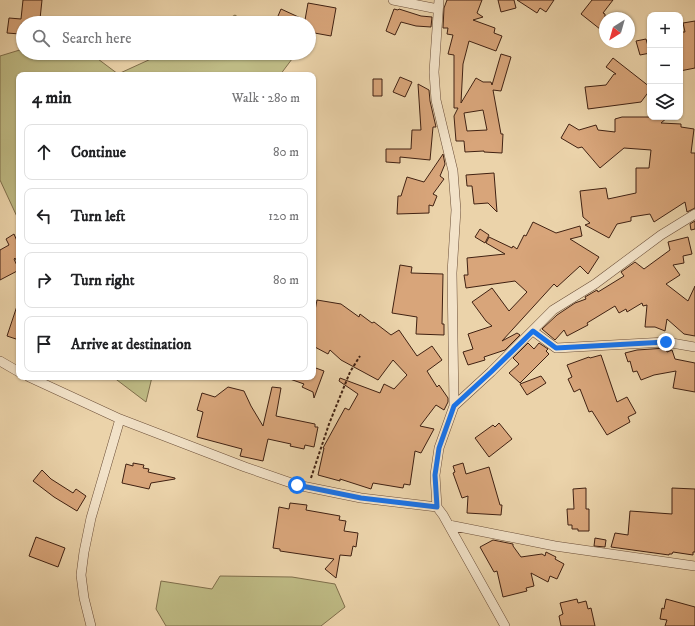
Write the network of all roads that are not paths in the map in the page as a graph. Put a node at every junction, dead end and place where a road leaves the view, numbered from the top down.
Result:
1 (393, 0) edge
2 (439, 4) edge
3 (695, 214) edge
4 (533, 331) junction
5 (695, 347) edge
6 (0, 361) edge
7 (16, 370) edge
8 (36, 380) edge
9 (454, 406) junction
10 (120, 419) junction
11 (437, 507) junction
12 (449, 525) junction
13 (695, 566) edge
14 (90, 626) edge
15 (505, 626) edge

1 - 2 street
2 - 9 street
3 - 4 street
4 - 5 street
4 - 9 street
6 - 7 street
8 - 10 street
9 - 11 street
10 - 11 street
10 - 14 street
11 - 12 street
12 - 13 street
12 - 15 street

